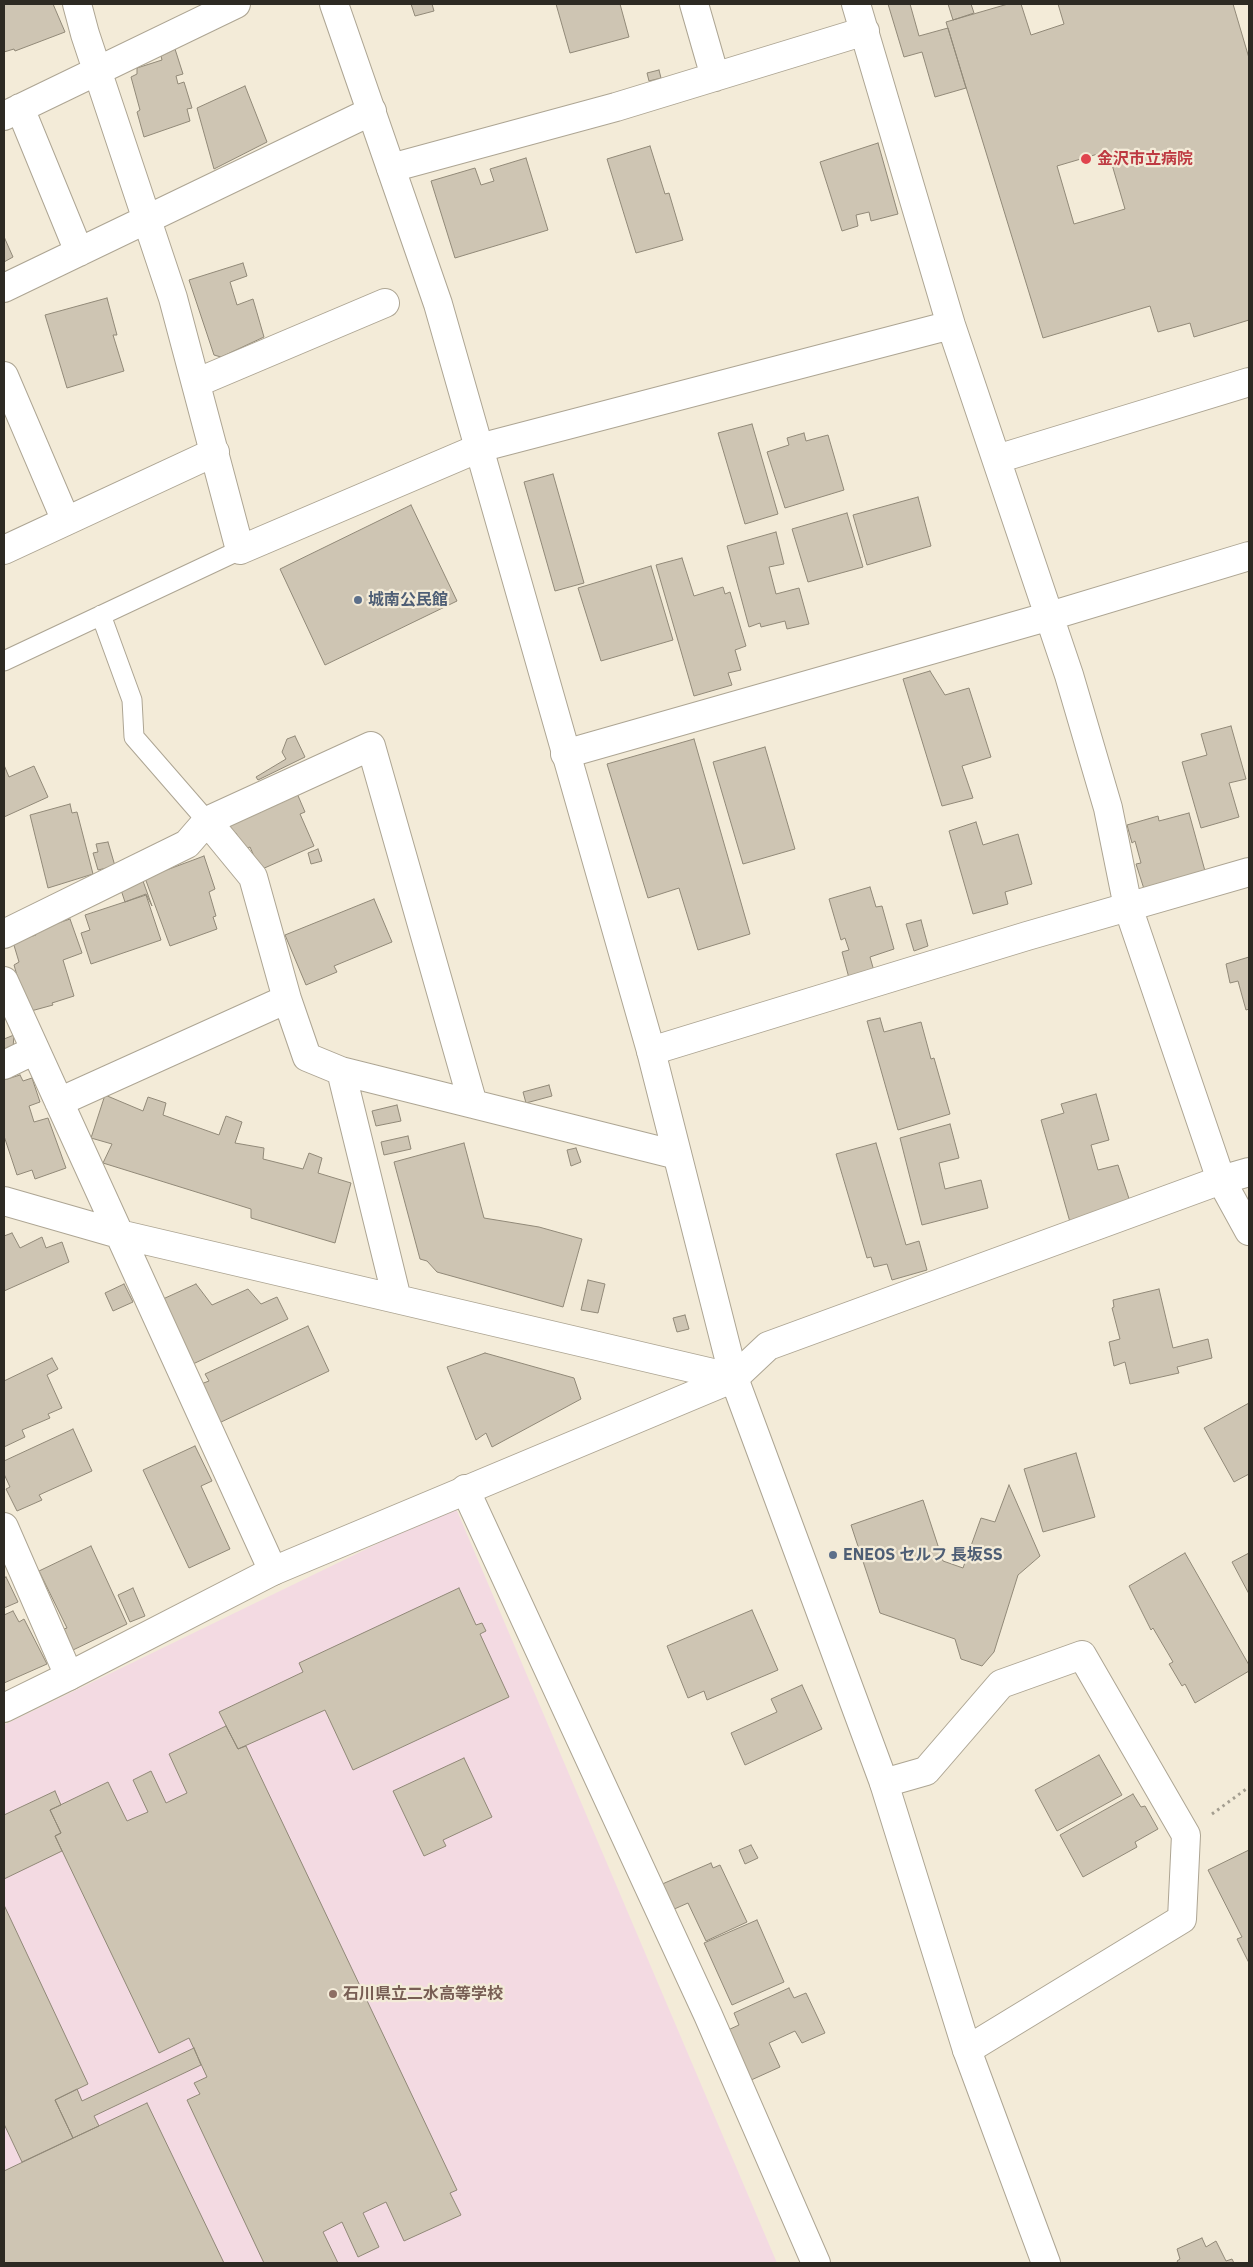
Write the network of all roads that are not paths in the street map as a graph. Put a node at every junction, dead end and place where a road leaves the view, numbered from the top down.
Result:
1 (76, 4) edge
2 (236, 4) edge
3 (334, 4) edge
4 (694, 4) edge
5 (856, 4) edge
6 (865, 32) junction
7 (97, 70) junction
8 (715, 77) junction
9 (12, 112) edge
10 (372, 112) junction
11 (391, 168) junction
12 (147, 220) junction
13 (79, 252) junction
14 (4, 288) edge
15 (385, 303) dead end
16 (951, 325) junction
17 (4, 376) edge
18 (1249, 382) edge
19 (196, 383) junction
20 (479, 448) junction
21 (215, 452) junction
22 (997, 459) junction
23 (66, 521) junction
24 (4, 550) edge
25 (240, 550) junction
26 (1249, 556) edge
27 (101, 615) junction
28 (1050, 616) junction
29 (4, 661) edge
30 (565, 754) junction
31 (207, 821) junction
32 (1249, 872) edge
33 (1128, 907) junction
34 (4, 934) edge
35 (4, 981) edge
36 (287, 999) junction
37 (35, 1050) junction
38 (652, 1051) junction
39 (4, 1065) edge
40 (341, 1071) junction
41 (59, 1102) junction
42 (473, 1104) junction
43 (677, 1154) junction
44 (1249, 1172) edge
45 (1221, 1180) junction
46 (4, 1201) edge
47 (1249, 1231) edge
48 (119, 1234) junction
49 (397, 1299) junction
50 (734, 1378) junction
51 (465, 1489) junction
52 (4, 1527) edge
53 (273, 1571) junction
54 (69, 1676) junction
55 (4, 1708) edge
56 (884, 1783) junction
57 (967, 2050) junction
58 (816, 2263) edge
59 (1046, 2263) edge

1 - 7 street
2 - 7 street
3 - 10 street
4 - 8 street
5 - 6 street
6 - 8 street
6 - 16 street
7 - 9 street
7 - 12 street
8 - 11 street
9 - 13 street
10 - 11 street
10 - 12 street
11 - 20 street
12 - 13 street
12 - 19 street
13 - 14 street
15 - 19 street
16 - 20 street
16 - 22 street
17 - 23 street
18 - 22 street
19 - 21 street
20 - 25 street
20 - 30 street
21 - 23 street
21 - 25 street
22 - 28 street
23 - 24 street
25 - 27 lane
26 - 28 street
27 - 29 lane
27 - 31 lane
28 - 30 street
28 - 33 street
30 - 38 street
31 - 34 street
31 - 36 street
31 - 42 street
32 - 33 street
33 - 38 street
33 - 45 street
35 - 37 street
36 - 40 street
36 - 41 street
37 - 39 street
37 - 41 street
38 - 43 street
40 - 42 street
40 - 49 street
41 - 48 street
42 - 43 street
43 - 50 street
44 - 45 street
45 - 47 street
45 - 50 street
46 - 48 street
48 - 49 street
48 - 53 street
49 - 50 street
50 - 51 street
50 - 56 street
51 - 53 street
51 - 58 street
52 - 54 street
53 - 54 street
54 - 55 street
56 - 57 street
56 - 57 street
57 - 59 street

